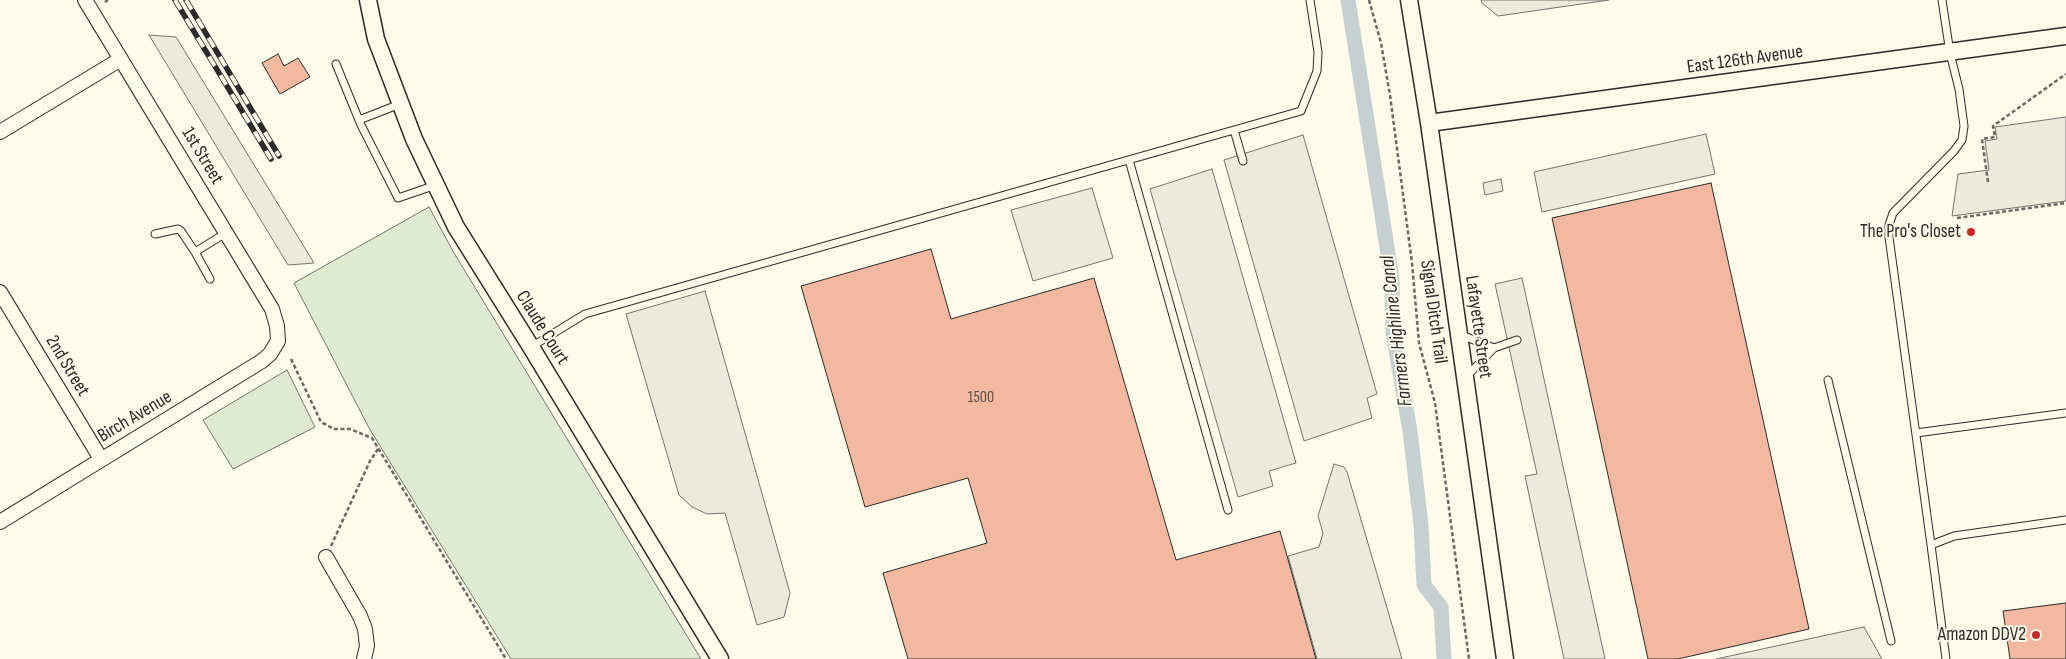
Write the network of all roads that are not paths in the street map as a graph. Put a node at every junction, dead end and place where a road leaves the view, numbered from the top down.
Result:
1 (85, 0) edge
2 (368, 0) edge
3 (1310, 0) edge
4 (1409, 0) edge
5 (1942, 0) edge
6 (2066, 36) edge
7 (1950, 53) junction
8 (121, 59) junction
9 (336, 64) dead end
10 (400, 103) junction
11 (359, 120) junction
12 (1429, 123) junction
13 (1234, 130) junction
14 (0, 132) edge
15 (1129, 160) junction
16 (1243, 161) dead end
17 (436, 185) junction
18 (226, 233) junction
19 (155, 234) dead end
20 (195, 252) junction
21 (210, 279) dead end
22 (0, 292) edge
23 (1458, 334) junction
24 (278, 335) joint
25 (1517, 340) dead end
26 (531, 346) junction
27 (1494, 348) junction
28 (1465, 378) junction
29 (1828, 380) dead end
30 (2066, 413) edge
31 (1916, 433) junction
32 (101, 459) junction
33 (1228, 510) dead end
34 (2066, 520) edge
35 (0, 522) edge
36 (1931, 545) junction
37 (326, 557) road end
38 (1891, 641) dead end
39 (364, 659) edge
40 (720, 659) edge
41 (1505, 659) edge
42 (1946, 659) edge

1 - 8 street, 1st Street
2 - 10 street, Claude Court
3 - 13 lane
4 - 12 street, Lafayette Street
5 - 7 lane
6 - 7 street, East 126th Avenue
7 - 12 street, East 126th Avenue
7 - 31 lane
8 - 14 street
8 - 18 street, 1st Street
9 - 11 lane
10 - 11 lane
10 - 17 street, Claude Court
11 - 17 lane
12 - 23 street, Lafayette Street
13 - 15 lane
13 - 16 lane
15 - 26 lane
15 - 33 lane
17 - 26 street, Claude Court
18 - 20 lane
18 - 24 street, 1st Street
19 - 20 lane
20 - 21 lane
22 - 32 street, 2nd Street
23 - 27 lane
23 - 28 street, Lafayette Street
24 - 32 street, Birch Avenue
25 - 27 lane
26 - 40 street, Claude Court
27 - 28 lane
28 - 41 street, Lafayette Street
29 - 38 lane
30 - 31 lane
31 - 36 lane
32 - 35 street, Birch Avenue
34 - 36 lane
36 - 42 lane
37 - 39 street

